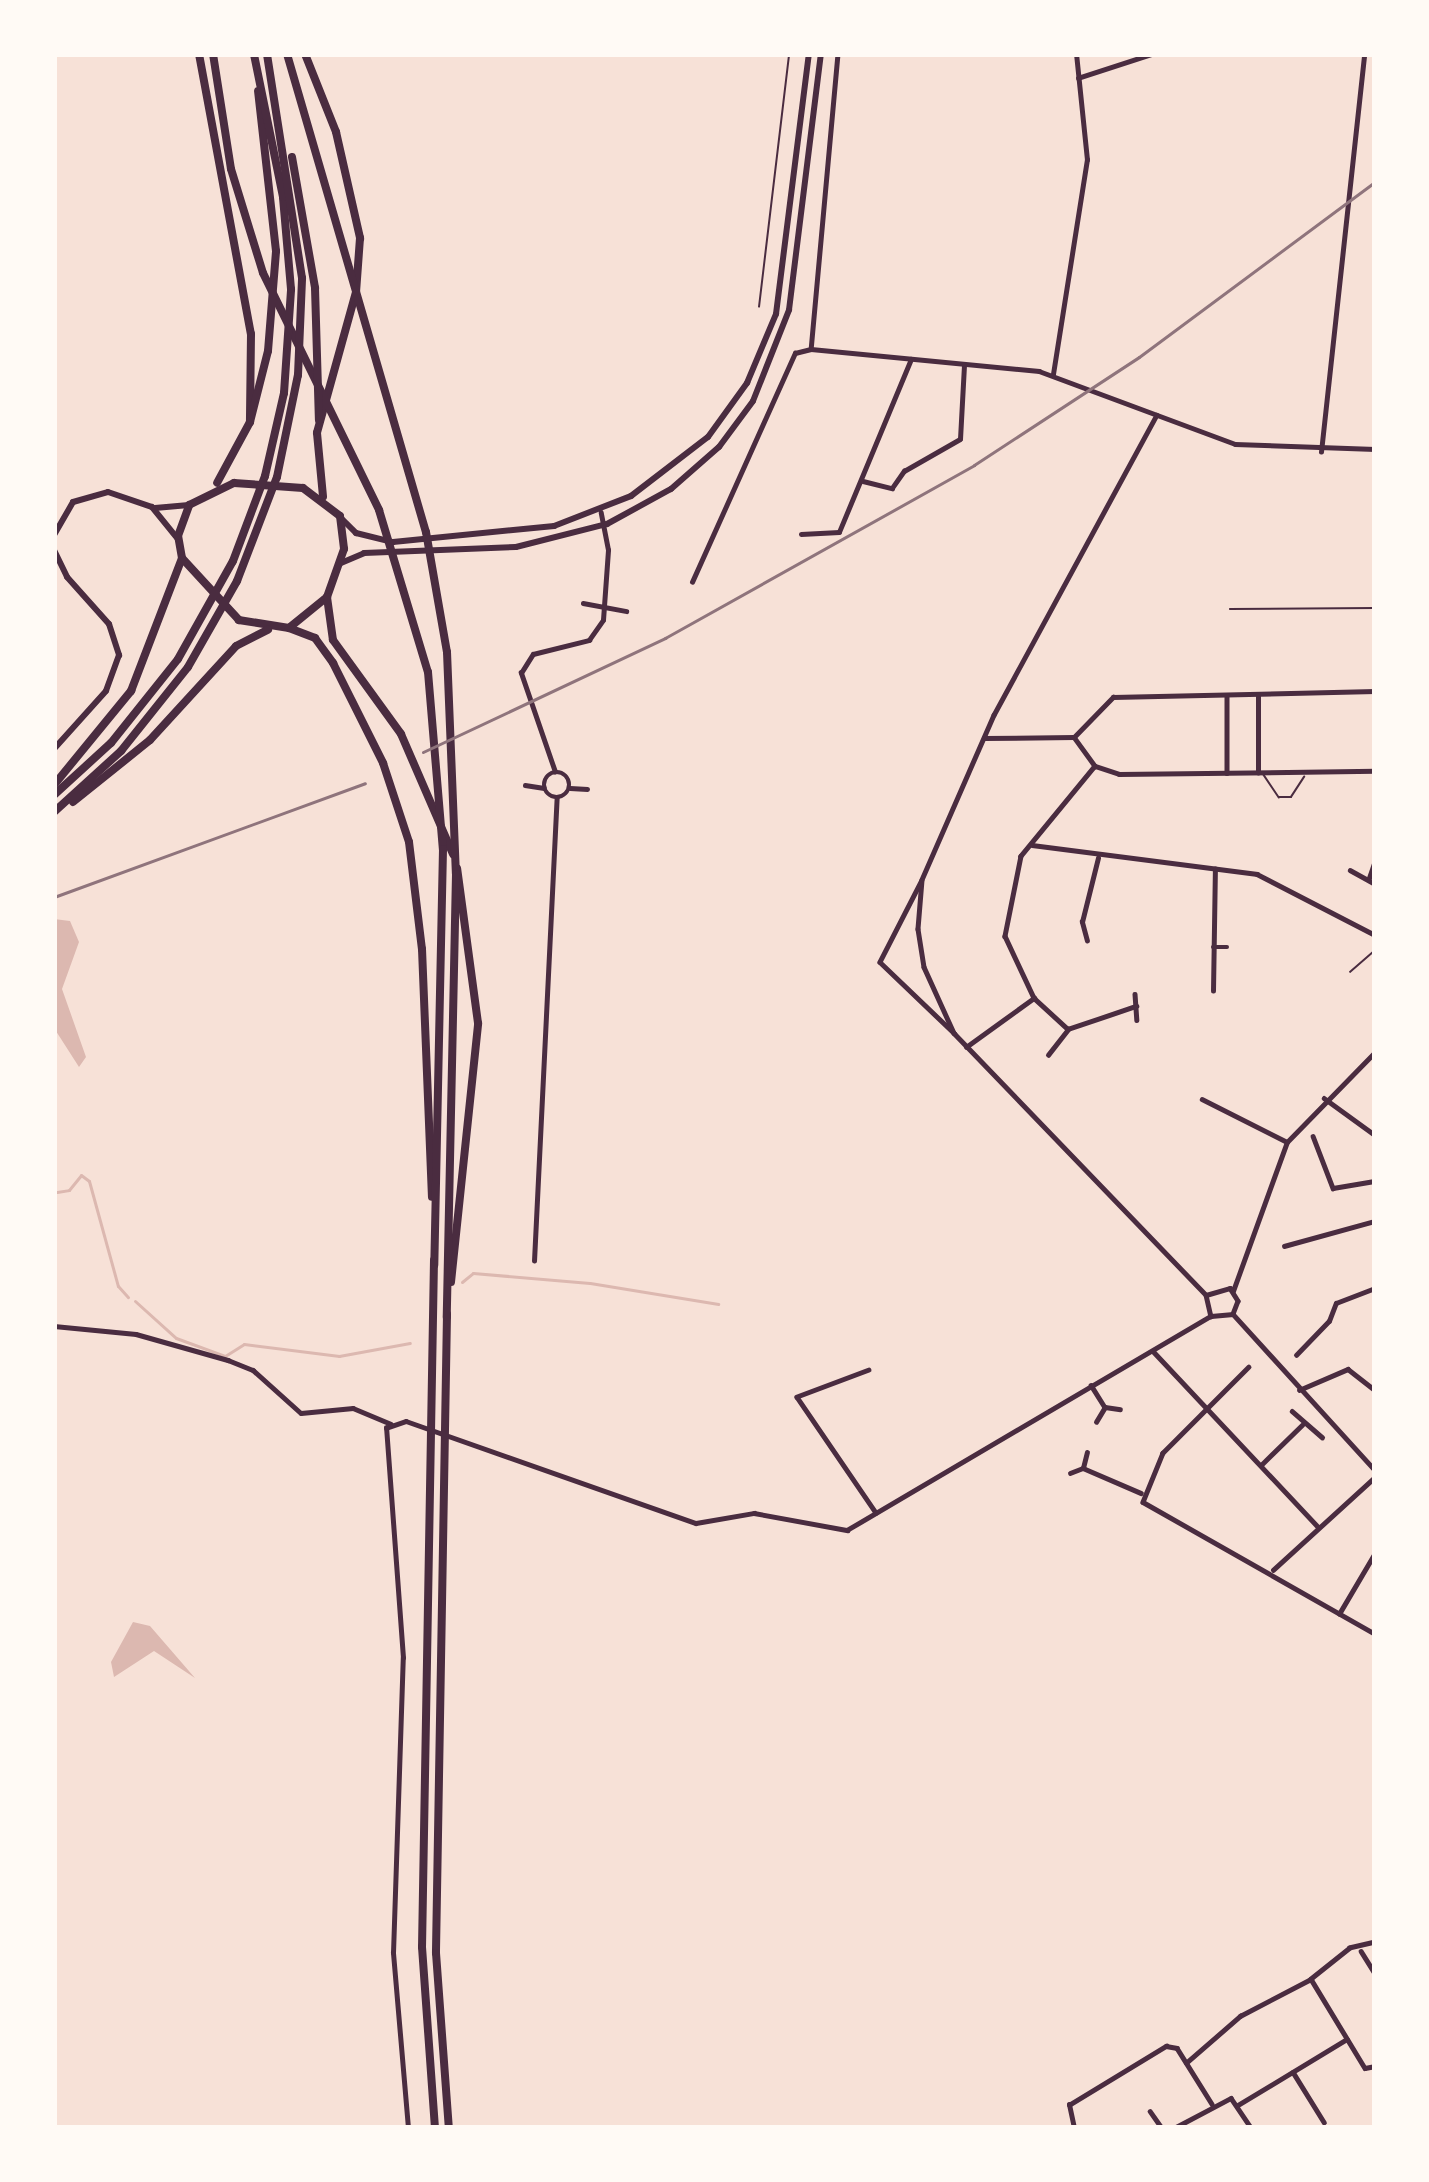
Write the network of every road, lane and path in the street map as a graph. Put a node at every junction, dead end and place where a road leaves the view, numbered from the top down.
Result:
1 (199, 54) edge
2 (213, 54) edge
3 (253, 54) edge
4 (267, 54) edge
5 (287, 54) edge
6 (305, 54) edge
7 (789, 54) edge
8 (808, 54) edge
9 (821, 54) edge
10 (838, 54) edge
11 (1076, 54) edge
12 (1152, 54) edge
13 (1364, 54) edge
14 (1078, 79) junction
15 (279, 103) junction
16 (759, 307) dead end
17 (811, 349) junction
18 (911, 359) junction
19 (964, 365) junction
20 (1052, 374) junction
21 (1157, 415) junction
22 (319, 420) junction
23 (250, 422) junction
24 (1375, 449) edge
25 (1321, 452) junction
26 (861, 481) junction
27 (212, 488) junction
28 (324, 498) junction
29 (189, 505) junction
30 (152, 507) junction
31 (601, 513) junction
32 (340, 516) junction
33 (607, 524) junction
34 (801, 534) dead end
35 (54, 535) edge
36 (178, 541) junction
37 (54, 550) edge
38 (182, 558) junction
39 (341, 563) junction
40 (692, 582) dead end
41 (327, 596) junction
42 (583, 604) dead end
43 (607, 608) junction
44 (1375, 608) edge
45 (1230, 609) dead end
46 (626, 611) dead end
47 (289, 628) junction
48 (268, 630) junction
49 (1375, 692) edge
50 (1258, 695) junction
51 (1227, 696) junction
52 (1074, 737) junction
53 (984, 738) junction
54 (54, 749) edge
55 (1095, 766) junction
56 (1375, 771) edge
57 (555, 772) junction
58 (1228, 773) junction
59 (1260, 773) junction
60 (1305, 773) junction
61 (54, 784) edge
62 (525, 785) dead end
63 (544, 788) junction
64 (570, 788) junction
65 (587, 789) dead end
66 (54, 795) edge
67 (557, 798) junction
68 (54, 814) edge
69 (1032, 845) junction
70 (1098, 858) junction
71 (1375, 861) edge
72 (1215, 868) junction
73 (1350, 870) dead end
74 (922, 880) junction
75 (1372, 882) edge
76 (1375, 935) edge
77 (1087, 941) dead end
78 (1213, 947) junction
79 (1227, 947) dead end
80 (1375, 950) edge
81 (1351, 972) dead end
82 (1213, 991) dead end
83 (1135, 994) dead end
84 (1034, 998) junction
85 (1136, 1006) junction
86 (1137, 1020) dead end
87 (1068, 1029) junction
88 (953, 1033) junction
89 (966, 1047) junction
90 (1375, 1052) edge
91 (1048, 1055) dead end
92 (1324, 1098) junction
93 (1202, 1099) dead end
94 (1375, 1135) edge
95 (1313, 1136) dead end
96 (1286, 1142) junction
97 (1375, 1181) edge
98 (1375, 1221) edge
99 (1284, 1246) dead end
100 (534, 1261) dead end
101 (434, 1265) junction
102 (1375, 1288) edge
103 (1233, 1291) junction
104 (1206, 1295) junction
105 (1233, 1314) junction
106 (1211, 1316) junction
107 (447, 1317) junction
108 (54, 1326) edge
109 (1153, 1351) junction
110 (1296, 1355) dead end
111 (1250, 1367) dead end
112 (868, 1370) dead end
113 (1091, 1385) junction
114 (1299, 1390) junction
115 (1375, 1390) edge
116 (1106, 1407) junction
117 (1120, 1409) dead end
118 (1207, 1409) junction
119 (1292, 1411) dead end
120 (1096, 1422) dead end
121 (391, 1424) junction
122 (1302, 1425) junction
123 (1322, 1437) dead end
124 (1087, 1452) dead end
125 (1262, 1465) junction
126 (1083, 1468) junction
127 (1070, 1473) dead end
128 (1375, 1474) edge
129 (1141, 1493) junction
130 (876, 1514) junction
131 (1318, 1527) junction
132 (1375, 1553) edge
133 (1371, 1569) edge
134 (1271, 1571) junction
135 (1339, 1614) junction
136 (1375, 1634) edge
137 (1375, 1942) edge
138 (1361, 1951) junction
139 (1375, 1973) edge
140 (1311, 1979) junction
141 (1347, 2039) junction
142 (1186, 2062) junction
143 (1375, 2066) edge
144 (1293, 2072) junction
145 (1212, 2104) junction
146 (1238, 2105) junction
147 (1150, 2110) dead end
148 (1324, 2122) dead end
149 (1184, 2126) edge
150 (408, 2128) edge
151 (435, 2128) edge
152 (449, 2128) edge
153 (1074, 2128) edge
154 (1162, 2128) edge
155 (1174, 2128) edge
156 (1251, 2128) edge

1 - 23 highway
2 - 101 highway
3 - 23 highway
3 - 66 highway
4 - 15 highway
5 - 107 highway
6 - 22 highway
7 - 16 lane
8 - 31 main road
9 - 33 main road
10 - 17 street
11 - 14 street
12 - 14 street
13 - 25 street
14 - 20 street
15 - 22 highway
15 - 68 highway
17 - 18 street
17 - 40 street
18 - 19 street
18 - 26 street
19 - 20 street
19 - 26 street
20 - 21 street
21 - 25 street
21 - 53 street
22 - 28 highway
23 - 27 highway
24 - 25 street
26 - 34 street
27 - 28 highway
27 - 29 highway
28 - 32 highway
29 - 30 main road
29 - 36 highway
30 - 35 main road
30 - 36 main road
31 - 32 main road
31 - 33 street
32 - 39 highway
33 - 39 main road
33 - 43 street
36 - 38 highway
37 - 54 main road
38 - 48 highway
38 - 61 highway
39 - 41 highway
41 - 47 highway
41 - 107 highway
42 - 43 street
43 - 46 street
43 - 57 street
44 - 45 lane
47 - 48 highway
47 - 101 highway
48 - 68 highway
49 - 50 street
50 - 51 street
50 - 59 street
51 - 52 street
51 - 58 street
52 - 53 street
52 - 55 street
53 - 74 street
55 - 58 street
55 - 69 street
56 - 60 street
57 - 63 street
57 - 64 street
58 - 59 street
59 - 60 street
59 - 60 lane
62 - 63 street
63 - 67 street
64 - 65 street
64 - 67 street
67 - 100 street
69 - 70 street
69 - 84 street
70 - 72 street
70 - 77 street
71 - 75 street
72 - 76 street
72 - 78 street
73 - 75 street
74 - 88 street
74 - 88 street
78 - 79 street
78 - 82 street
80 - 81 lane
83 - 85 street
84 - 87 street
84 - 89 street
85 - 86 street
85 - 87 street
87 - 91 street
88 - 89 street
89 - 104 street
90 - 92 street
92 - 94 street
92 - 96 street
93 - 96 street
95 - 97 street
96 - 103 street
98 - 99 street
101 - 151 highway
102 - 110 street
103 - 104 street
103 - 105 street
104 - 106 street
105 - 106 street
105 - 114 street
106 - 109 street
107 - 152 highway
108 - 121 street
109 - 113 street
109 - 118 street
111 - 118 street
112 - 130 street
113 - 116 street
113 - 130 street
114 - 115 street
114 - 128 street
116 - 117 street
116 - 120 street
118 - 125 street
118 - 129 street
119 - 122 street
121 - 130 street
121 - 150 street
122 - 123 street
122 - 125 street
124 - 126 street
125 - 131 street
126 - 127 street
126 - 129 street
128 - 131 street
129 - 134 street
131 - 134 street
132 - 133 street
133 - 135 street
134 - 135 street
135 - 136 street
137 - 138 street
138 - 139 street
138 - 140 street
140 - 141 street
140 - 142 street
141 - 143 street
141 - 144 street
142 - 145 street
142 - 153 street
144 - 146 street
144 - 148 street
145 - 146 street
145 - 149 street
146 - 156 street
147 - 154 street
149 - 155 street

